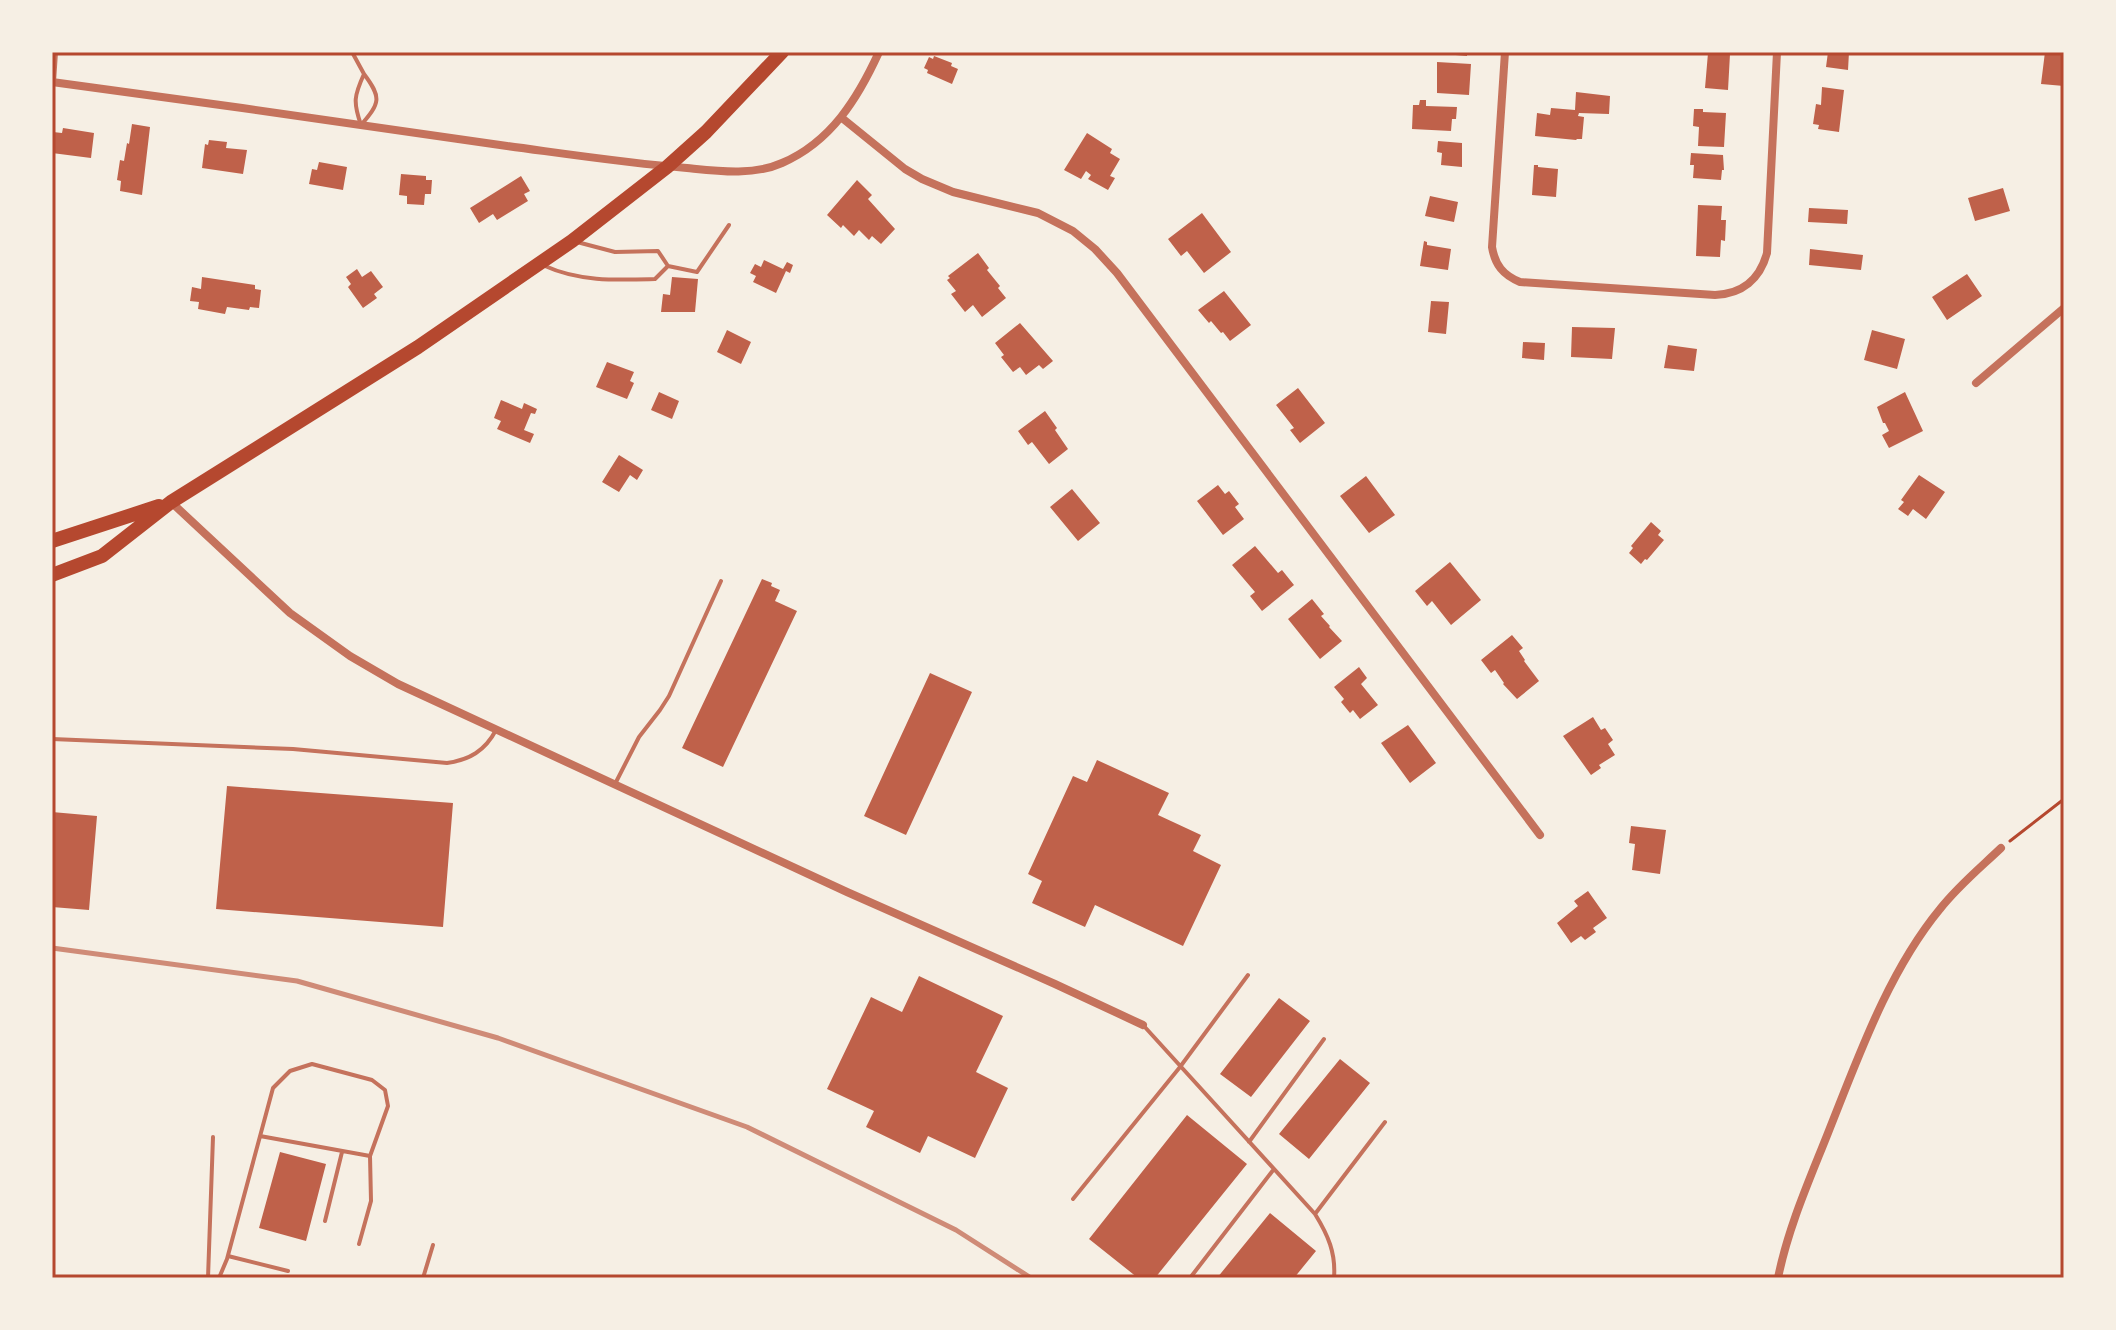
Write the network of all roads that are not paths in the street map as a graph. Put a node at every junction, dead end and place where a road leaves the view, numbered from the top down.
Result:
1 (56, 52) edge
2 (352, 52) edge
3 (782, 52) edge
4 (879, 52) edge
5 (1505, 52) edge
6 (1777, 52) edge
7 (364, 74) junction
8 (53, 82) edge
9 (842, 118) junction
10 (361, 125) junction
11 (667, 167) junction
12 (729, 225) dead end
13 (572, 241) junction
14 (539, 264) junction
15 (668, 266) junction
16 (2064, 308) edge
17 (1976, 383) dead end
18 (171, 502) junction
19 (52, 541) edge
20 (52, 575) edge
21 (721, 581) dead end
22 (496, 729) junction
23 (52, 739) edge
24 (615, 784) junction
25 (1540, 835) dead end
26 (2001, 848) road end
27 (1248, 975) dead end
28 (1143, 1025) joint
29 (1324, 1039) dead end
30 (1180, 1067) junction
31 (1385, 1122) dead end
32 (260, 1136) junction
33 (213, 1137) dead end
34 (1249, 1142) junction
35 (342, 1152) junction
36 (370, 1156) junction
37 (1274, 1169) junction
38 (1073, 1199) dead end
39 (1315, 1214) junction
40 (325, 1221) dead end
41 (359, 1244) dead end
42 (433, 1245) dead end
43 (228, 1256) junction
44 (288, 1271) dead end
45 (208, 1278) edge
46 (219, 1278) edge
47 (423, 1278) edge
48 (1190, 1278) edge
49 (1334, 1278) edge
50 (1778, 1278) edge

1 - 8 lane
2 - 7 lane
3 - 11 main road
4 - 9 street
5 - 6 street
7 - 10 lane
7 - 10 lane
8 - 10 street
9 - 11 street
9 - 25 street
10 - 11 street
11 - 13 main road
12 - 15 lane
13 - 14 main road
13 - 15 lane
14 - 15 lane
14 - 18 main road
16 - 17 street
18 - 19 main road
18 - 20 main road
18 - 22 street
21 - 24 lane
22 - 23 lane
22 - 24 street
24 - 28 street
26 - 50 street
27 - 30 lane
28 - 30 lane
29 - 34 lane
30 - 34 lane
30 - 38 lane
31 - 39 lane
32 - 35 lane
32 - 36 lane
32 - 43 lane
33 - 45 lane
34 - 37 lane
35 - 36 lane
35 - 40 lane
36 - 41 lane
37 - 39 lane
37 - 48 lane
39 - 49 lane
42 - 47 lane
43 - 44 lane
43 - 46 lane

